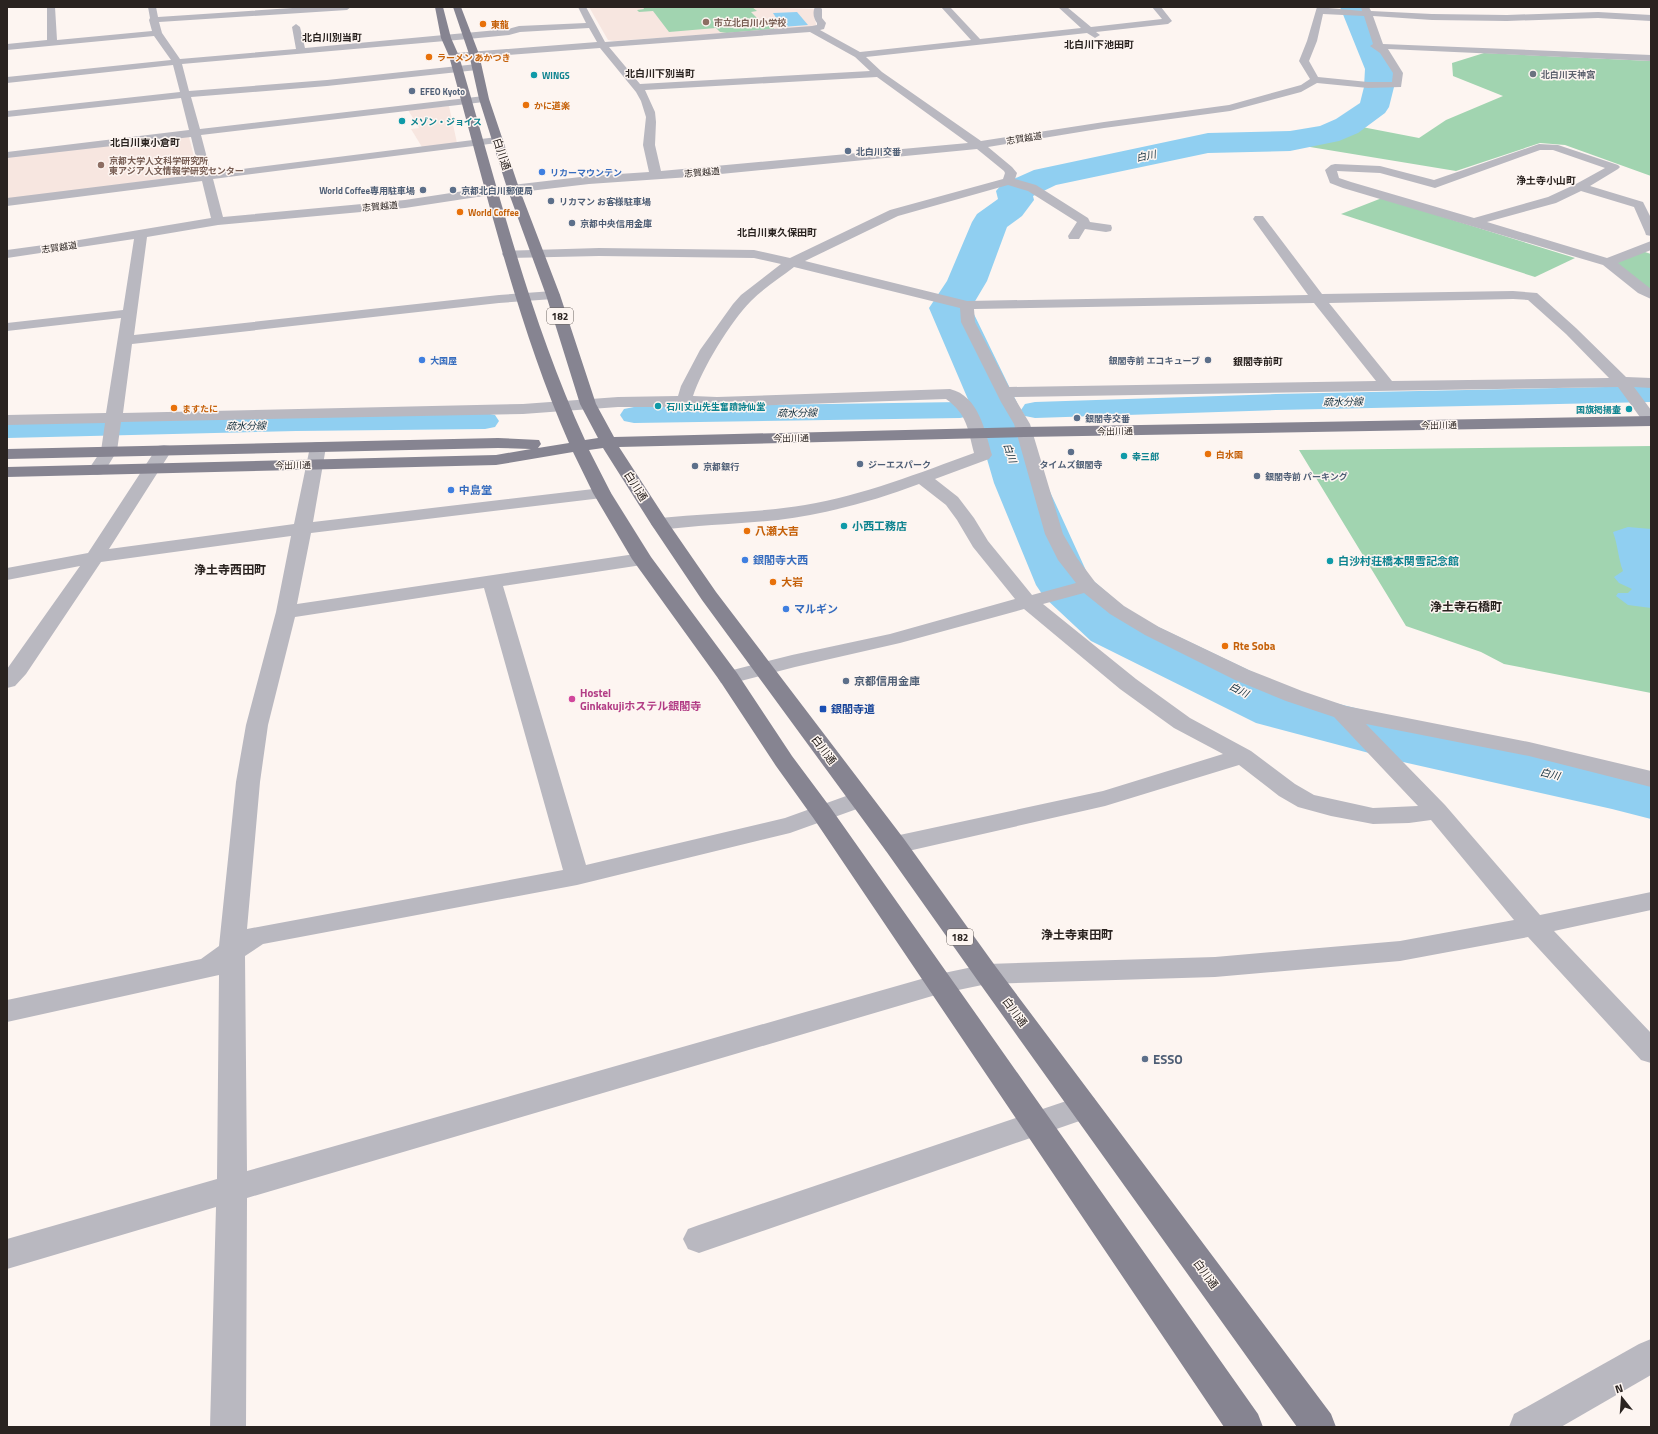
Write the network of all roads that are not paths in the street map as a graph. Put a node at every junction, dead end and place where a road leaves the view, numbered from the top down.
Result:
1 (51, 7) edge
2 (152, 7) edge
3 (347, 7) edge
4 (439, 7) edge
5 (457, 7) edge
6 (582, 7) edge
7 (945, 7) edge
8 (1062, 7) edge
9 (1156, 7) edge
10 (317, 8) edge
11 (818, 9) dead end
12 (1320, 9) edge
13 (1475, 9) dead end
14 (1365, 11) edge
15 (1498, 18) junction
16 (1651, 18) edge
17 (153, 20) junction
18 (592, 25) junction
19 (296, 27) dead end
20 (812, 29) junction
21 (1087, 29) junction
22 (157, 33) junction
23 (468, 36) junction
24 (446, 38) junction
25 (977, 41) junction
26 (1103, 42) dead end
27 (52, 43) junction
28 (602, 44) junction
29 (7, 47) edge
30 (1377, 47) junction
31 (301, 52) junction
32 (474, 54) junction
33 (858, 55) junction
34 (454, 56) junction
35 (1651, 58) edge
36 (177, 62) junction
37 (477, 67) junction
38 (458, 69) junction
39 (879, 74) junction
40 (7, 80) edge
41 (1314, 80) junction
42 (638, 87) junction
43 (186, 94) junction
44 (484, 99) junction
45 (466, 101) junction
46 (7, 114) edge
47 (196, 133) junction
48 (497, 140) junction
49 (478, 143) junction
50 (979, 145) junction
51 (7, 155) edge
52 (656, 175) junction
53 (207, 177) junction
54 (1011, 182) junction
55 (1580, 187) junction
56 (513, 188) junction
57 (493, 191) junction
58 (7, 202) edge
59 (1259, 219) dead end
60 (218, 221) junction
61 (1474, 222) junction
62 (1082, 225) junction
63 (1106, 228) dead end
64 (1651, 232) edge
65 (141, 234) junction
66 (1074, 236) dead end
67 (1651, 245) edge
68 (538, 253) junction
69 (7, 254) edge
70 (509, 254) junction
71 (792, 262) junction
72 (1608, 262) junction
73 (1648, 291) edge
74 (553, 295) junction
75 (522, 296) junction
76 (1318, 298) junction
77 (963, 304) junction
78 (130, 313) junction
79 (7, 327) edge
80 (126, 340) junction
81 (1651, 382) edge
82 (1388, 386) junction
83 (1629, 391) junction
84 (1004, 392) junction
85 (684, 401) junction
86 (588, 404) junction
87 (561, 406) junction
88 (7, 420) edge
89 (1651, 421) edge
90 (113, 424) junction
91 (1019, 432) junction
92 (985, 433) junction
93 (608, 442) junction
94 (579, 446) junction
95 (109, 450) junction
96 (164, 450) junction
97 (7, 454) edge
98 (316, 456) junction
99 (152, 468) junction
100 (96, 470) junction
101 (7, 472) edge
102 (922, 478) junction
103 (602, 493) junction
104 (660, 524) junction
105 (301, 529) junction
106 (95, 557) junction
107 (642, 559) junction
108 (7, 574) edge
109 (492, 581) junction
110 (1087, 587) junction
111 (1029, 602) junction
112 (286, 612) junction
113 (763, 669) junction
114 (729, 678) junction
115 (7, 681) edge
116 (1347, 717) junction
117 (1243, 756) junction
118 (1651, 778) edge
119 (860, 799) junction
120 (1437, 811) junction
121 (822, 813) junction
122 (895, 845) junction
123 (577, 876) junction
124 (1651, 901) edge
125 (1534, 926) junction
126 (232, 951) junction
127 (987, 974) junction
128 (939, 984) junction
129 (7, 1011) edge
130 (1651, 1052) edge
131 (1084, 1107) junction
132 (1036, 1123) junction
133 (232, 1189) junction
134 (699, 1239) dead end
135 (7, 1254) edge
136 (1651, 1356) edge
137 (228, 1427) edge
138 (1245, 1427) edge
139 (1318, 1427) edge
140 (1527, 1427) edge

1 - 27 street
2 - 17 street
3 - 10 street
4 - 24 main road, 白川通 / 182
5 - 23 main road, 白川通 / 182
6 - 18 street
7 - 25 street
8 - 21 street
9 - 21 street
10 - 17 street
11 - 20 street
12 - 14 street
12 - 41 street
13 - 15 street
14 - 15 street
14 - 30 street
15 - 16 street
17 - 22 street
18 - 23 street
18 - 28 street
19 - 31 street
20 - 28 street
20 - 33 street
21 - 25 street
21 - 26 street
22 - 27 street
22 - 36 street
23 - 24 street
23 - 32 main road, 白川通 / 182
24 - 31 street
24 - 34 main road, 白川通 / 182
25 - 33 street
27 - 29 street
28 - 32 street
28 - 42 street
30 - 35 street
30 - 41 street
31 - 36 street
32 - 34 street
32 - 37 main road, 白川通 / 182
33 - 39 street
34 - 38 main road, 白川通 / 182
36 - 40 street
36 - 43 street
37 - 38 street
37 - 44 main road, 白川通 / 182
38 - 43 street
38 - 45 main road, 白川通 / 182
39 - 42 street
39 - 50 street
41 - 50 street, 志賀越道
42 - 52 street
43 - 46 street
43 - 47 street
44 - 45 street
44 - 48 main road, 白川通 / 182
45 - 47 street
45 - 49 main road, 白川通 / 182
47 - 51 street
47 - 53 street
48 - 49 street
48 - 56 main road, 白川通 / 182
49 - 53 street
49 - 57 main road, 白川通 / 182
50 - 52 street, 志賀越道
50 - 54 street
52 - 56 street, 志賀越道
53 - 58 street
53 - 60 street
54 - 62 street
54 - 71 street
55 - 61 street
55 - 61 street
55 - 64 street
56 - 57 street, 志賀越道
56 - 68 main road, 白川通 / 182
57 - 60 street, 志賀越道
57 - 70 main road, 白川通 / 182
59 - 76 street
60 - 65 street, 志賀越道
61 - 72 street
62 - 63 street
62 - 66 street
65 - 69 street, 志賀越道
65 - 78 street
67 - 72 street
68 - 70 street
68 - 71 street
68 - 74 main road, 白川通 / 182
70 - 75 main road, 白川通 / 182
71 - 77 street
71 - 85 street
72 - 73 street
74 - 75 street
74 - 86 main road, 白川通 / 182
75 - 80 street
75 - 87 main road, 白川通 / 182
76 - 77 street
76 - 82 street
76 - 83 street
77 - 84 street
78 - 79 street
78 - 80 street
80 - 90 street
81 - 83 street
82 - 83 street
82 - 84 street
83 - 89 street
84 - 91 street
85 - 86 street
85 - 92 street
86 - 87 street
86 - 93 main road, 白川通 / 182
87 - 90 street
87 - 94 main road, 白川通 / 182
88 - 90 street
89 - 91 main road, 今出川通
90 - 95 street
91 - 92 main road, 今出川通
91 - 110 street
92 - 93 main road, 今出川通
92 - 102 street
93 - 94 main road, 今出川通
93 - 104 main road, 白川通 / 182
94 - 98 main road, 今出川通
94 - 103 main road, 白川通 / 182
95 - 96 main road, 今出川通
95 - 97 main road, 今出川通
95 - 100 street
96 - 98 main road, 今出川通
96 - 99 street
98 - 99 main road, 今出川通
98 - 105 street
99 - 100 main road, 今出川通
99 - 106 street
100 - 101 main road, 今出川通
102 - 104 street
102 - 111 street
103 - 105 street
103 - 107 main road, 白川通 / 182
104 - 113 main road, 白川通 / 182
105 - 106 street
105 - 112 street
106 - 108 street
106 - 115 street
107 - 109 street
107 - 114 main road, 白川通 / 182
109 - 112 street
109 - 123 street
110 - 111 street
110 - 116 street
111 - 113 street
111 - 117 street
112 - 126 street
113 - 114 street
113 - 119 main road, 白川通 / 182
114 - 121 main road, 白川通 / 182
116 - 118 street
116 - 120 street
117 - 120 street
117 - 122 street
119 - 121 street
119 - 122 main road, 白川通 / 182
120 - 125 street
121 - 123 street
121 - 128 main road, 白川通 / 182
122 - 127 main road, 白川通 / 182
123 - 126 street
124 - 125 street
125 - 127 street
125 - 130 street
126 - 129 street
126 - 133 street
127 - 128 street
127 - 131 main road, 白川通 / 182
128 - 132 main road, 白川通 / 182
128 - 133 street
131 - 132 street
131 - 139 main road, 白川通 / 182
132 - 134 street
132 - 138 main road, 白川通 / 182
133 - 135 street
133 - 137 street
136 - 140 street

